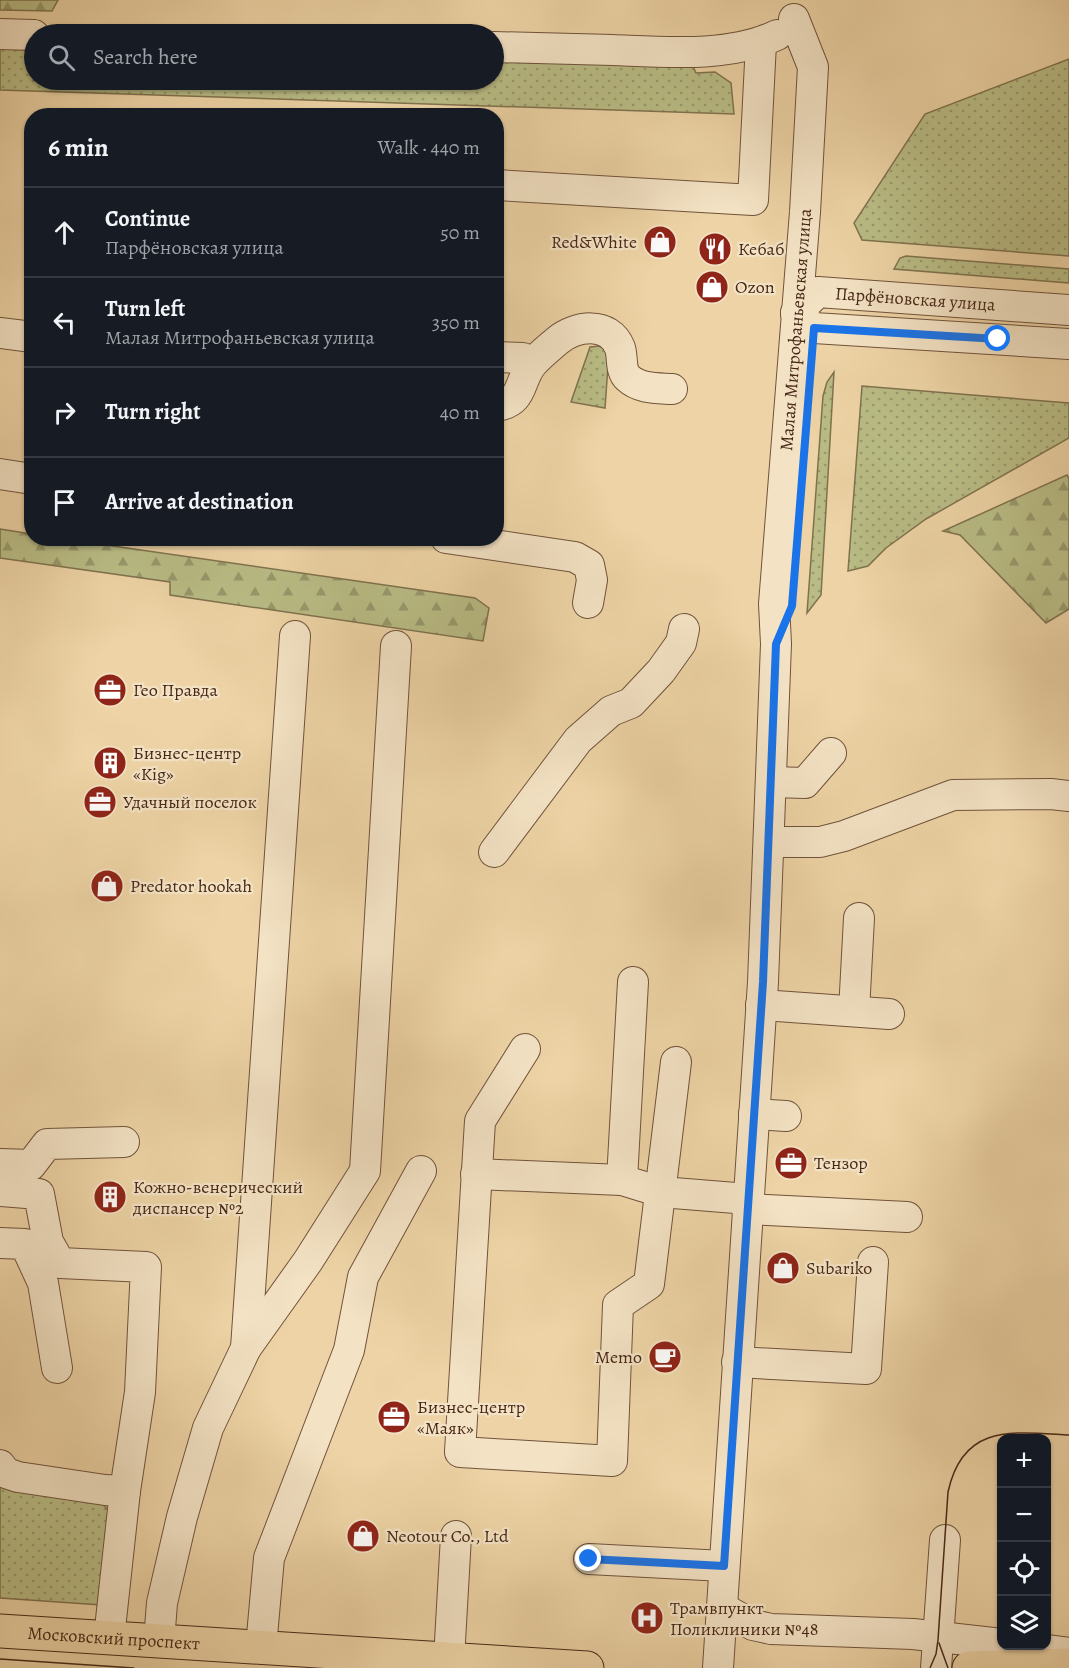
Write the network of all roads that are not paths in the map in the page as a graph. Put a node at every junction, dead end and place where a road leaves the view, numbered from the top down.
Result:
1 (798, 9) edge
2 (0, 34) edge
3 (24, 35) edge
4 (761, 43) junction
5 (504, 47) edge
6 (504, 185) edge
7 (818, 292) junction
8 (1069, 310) edge
9 (805, 321) junction
10 (0, 333) edge
11 (24, 336) edge
12 (1069, 344) edge
13 (504, 357) edge
14 (531, 364) junction
15 (672, 389) dead end
16 (504, 405) edge
17 (0, 474) edge
18 (24, 478) edge
19 (500, 546) edge
20 (588, 603) dead end
21 (684, 629) dead end
22 (295, 636) dead end
23 (396, 646) dead end
24 (831, 753) dead end
25 (771, 782) junction
26 (1069, 796) edge
27 (769, 842) junction
28 (494, 852) dead end
29 (859, 918) dead end
30 (633, 982) dead end
31 (761, 1005) junction
32 (854, 1011) junction
33 (889, 1014) dead end
34 (525, 1049) dead end
35 (676, 1062) dead end
36 (753, 1114) junction
37 (786, 1116) dead end
38 (124, 1142) dead end
39 (0, 1164) edge
40 (421, 1171) dead end
41 (476, 1174) junction
42 (622, 1180) junction
43 (0, 1191) edge
44 (661, 1192) junction
45 (747, 1204) junction
46 (907, 1217) dead end
47 (0, 1243) edge
48 (873, 1262) dead end
49 (246, 1348) junction
50 (737, 1362) junction
51 (57, 1368) dead end
52 (0, 1465) edge
53 (125, 1491) junction
54 (456, 1536) dead end
55 (945, 1540) dead end
56 (589, 1559) dead end
57 (724, 1566) junction
58 (722, 1608) junction
59 (0, 1631) edge
60 (939, 1636) junction
61 (109, 1638) junction
62 (159, 1641) junction
63 (997, 1643) edge
64 (261, 1647) junction
65 (1047, 1650) edge
66 (1069, 1653) edge
67 (449, 1659) junction
68 (1069, 1665) edge
69 (587, 1668) edge
70 (718, 1668) edge
71 (936, 1668) edge
72 (969, 1668) edge

1 - 4 street
1 - 7 street, Малая Митрофаньевская улица
1 - 9 street, Малая Митрофаньевская улица
2 - 3 street
4 - 5 street
4 - 6 street
7 - 8 street, Парфёновская улица
7 - 9 street, Парфёновская улица
9 - 12 street, Парфёновская улица
9 - 25 street, Малая Митрофаньевская улица
10 - 11 street
13 - 14 street
14 - 15 street
14 - 16 street
17 - 18 street
19 - 20 street
21 - 28 street
22 - 49 street
23 - 49 street
24 - 25 street
25 - 27 street, Малая Митрофаньевская улица
26 - 27 street
27 - 31 street, Малая Митрофаньевская улица
29 - 32 street
30 - 42 street
31 - 32 street
31 - 36 street, Малая Митрофаньевская улица
32 - 33 street
34 - 41 street
35 - 44 street
36 - 37 street
36 - 45 street, Малая Митрофаньевская улица
38 - 39 street
40 - 64 street
41 - 42 street
41 - 44 street
42 - 44 street
43 - 53 street
44 - 45 street
45 - 46 street
45 - 50 street, Малая Митрофаньевская улица
47 - 51 street
48 - 50 street
49 - 62 street
50 - 57 street, Малая Митрофаньевская улица
52 - 53 street
53 - 61 street
54 - 67 street
55 - 60 street
56 - 57 street
57 - 58 street, Малая Митрофаньевская улица
58 - 60 street
58 - 70 street, Малая Митрофаньевская улица
59 - 61 main road, Московский проспект
60 - 63 street
60 - 71 street
61 - 62 main road, Московский проспект
62 - 64 main road, Московский проспект
64 - 67 main road, Московский проспект
65 - 66 street
67 - 69 main road, Московский проспект
68 - 72 main road

